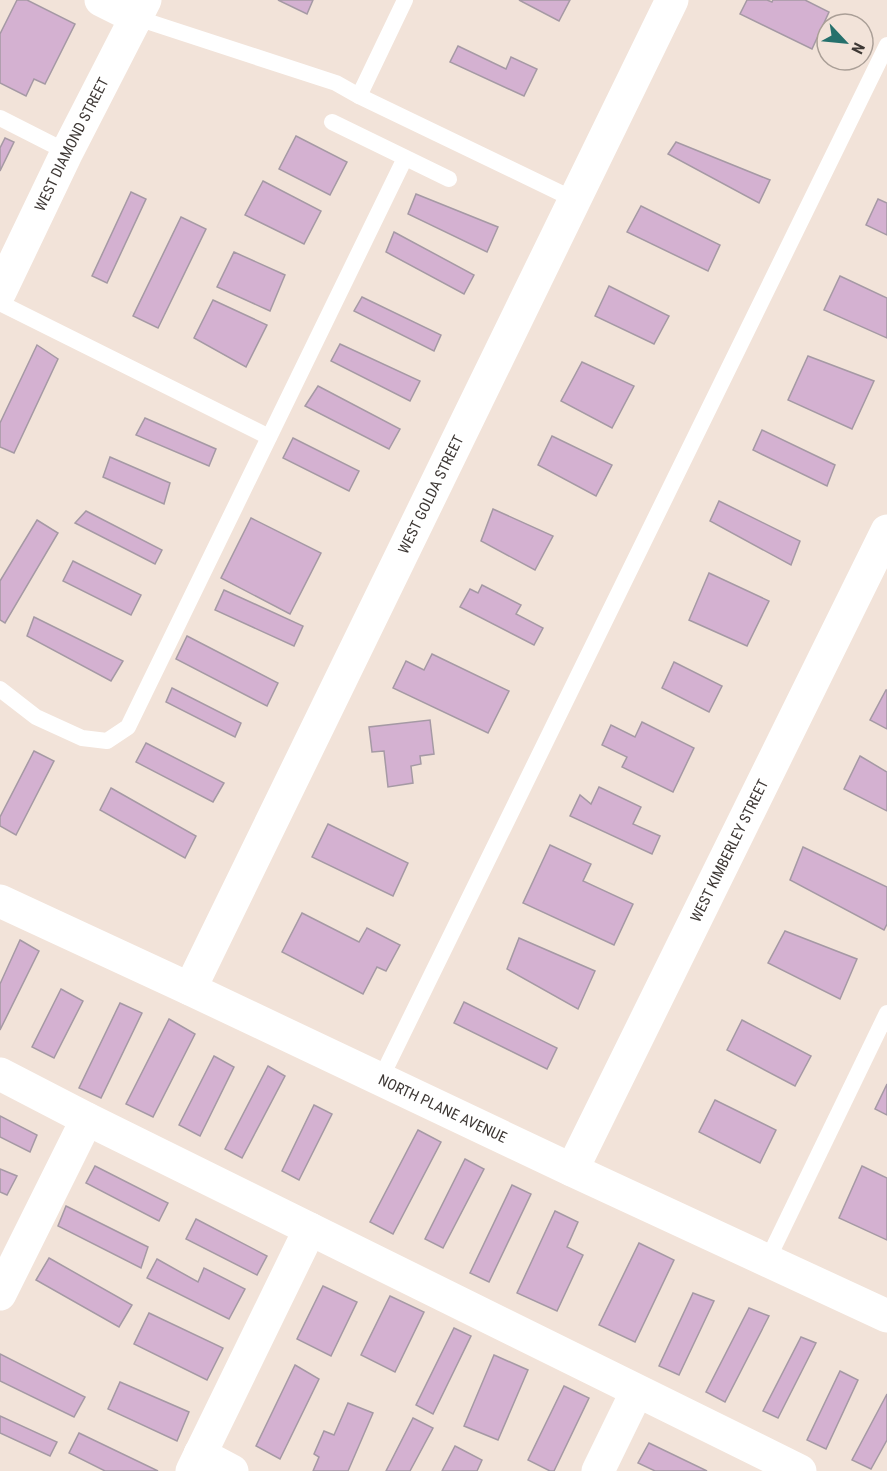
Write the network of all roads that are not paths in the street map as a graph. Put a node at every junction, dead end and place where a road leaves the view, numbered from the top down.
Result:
1 (101, 0) edge
2 (405, 0) edge
3 (672, 0) edge
4 (141, 9) edge
5 (887, 45) edge
6 (359, 96) junction
7 (0, 118) edge
8 (332, 122) dead end
9 (67, 152) junction
10 (405, 158) junction
11 (449, 179) dead end
12 (574, 200) junction
13 (0, 292) edge
14 (0, 303) edge
15 (269, 436) junction
16 (887, 531) edge
17 (0, 689) edge
18 (0, 901) edge
19 (190, 989) junction
20 (887, 1013) edge
21 (0, 1074) edge
22 (380, 1080) junction
23 (87, 1119) junction
24 (572, 1170) junction
25 (310, 1229) junction
26 (767, 1260) junction
27 (0, 1294) edge
28 (887, 1316) edge
29 (637, 1390) junction
30 (196, 1463) edge
31 (232, 1471) edge
32 (598, 1471) edge
33 (800, 1471) edge

1 - 4 street
2 - 6 lane
3 - 12 street, WEST GOLDA STREET
4 - 6 lane
4 - 9 street, WEST DIAMOND STREET
5 - 22 lane
6 - 12 lane
7 - 9 lane
8 - 10 lane
9 - 13 street, WEST DIAMOND STREET
10 - 11 lane
10 - 15 lane
12 - 19 street, WEST GOLDA STREET
14 - 15 lane
15 - 17 lane
16 - 24 street, WEST KIMBERLEY STREET
18 - 19 street, NORTH PLANE AVENUE
19 - 22 street, NORTH PLANE AVENUE
20 - 26 lane
21 - 23 street
22 - 24 street, NORTH PLANE AVENUE
23 - 25 street
23 - 27 street
24 - 26 street, NORTH PLANE AVENUE
25 - 29 street
25 - 30 street
26 - 28 street, NORTH PLANE AVENUE
29 - 32 street
29 - 33 street
30 - 31 street

